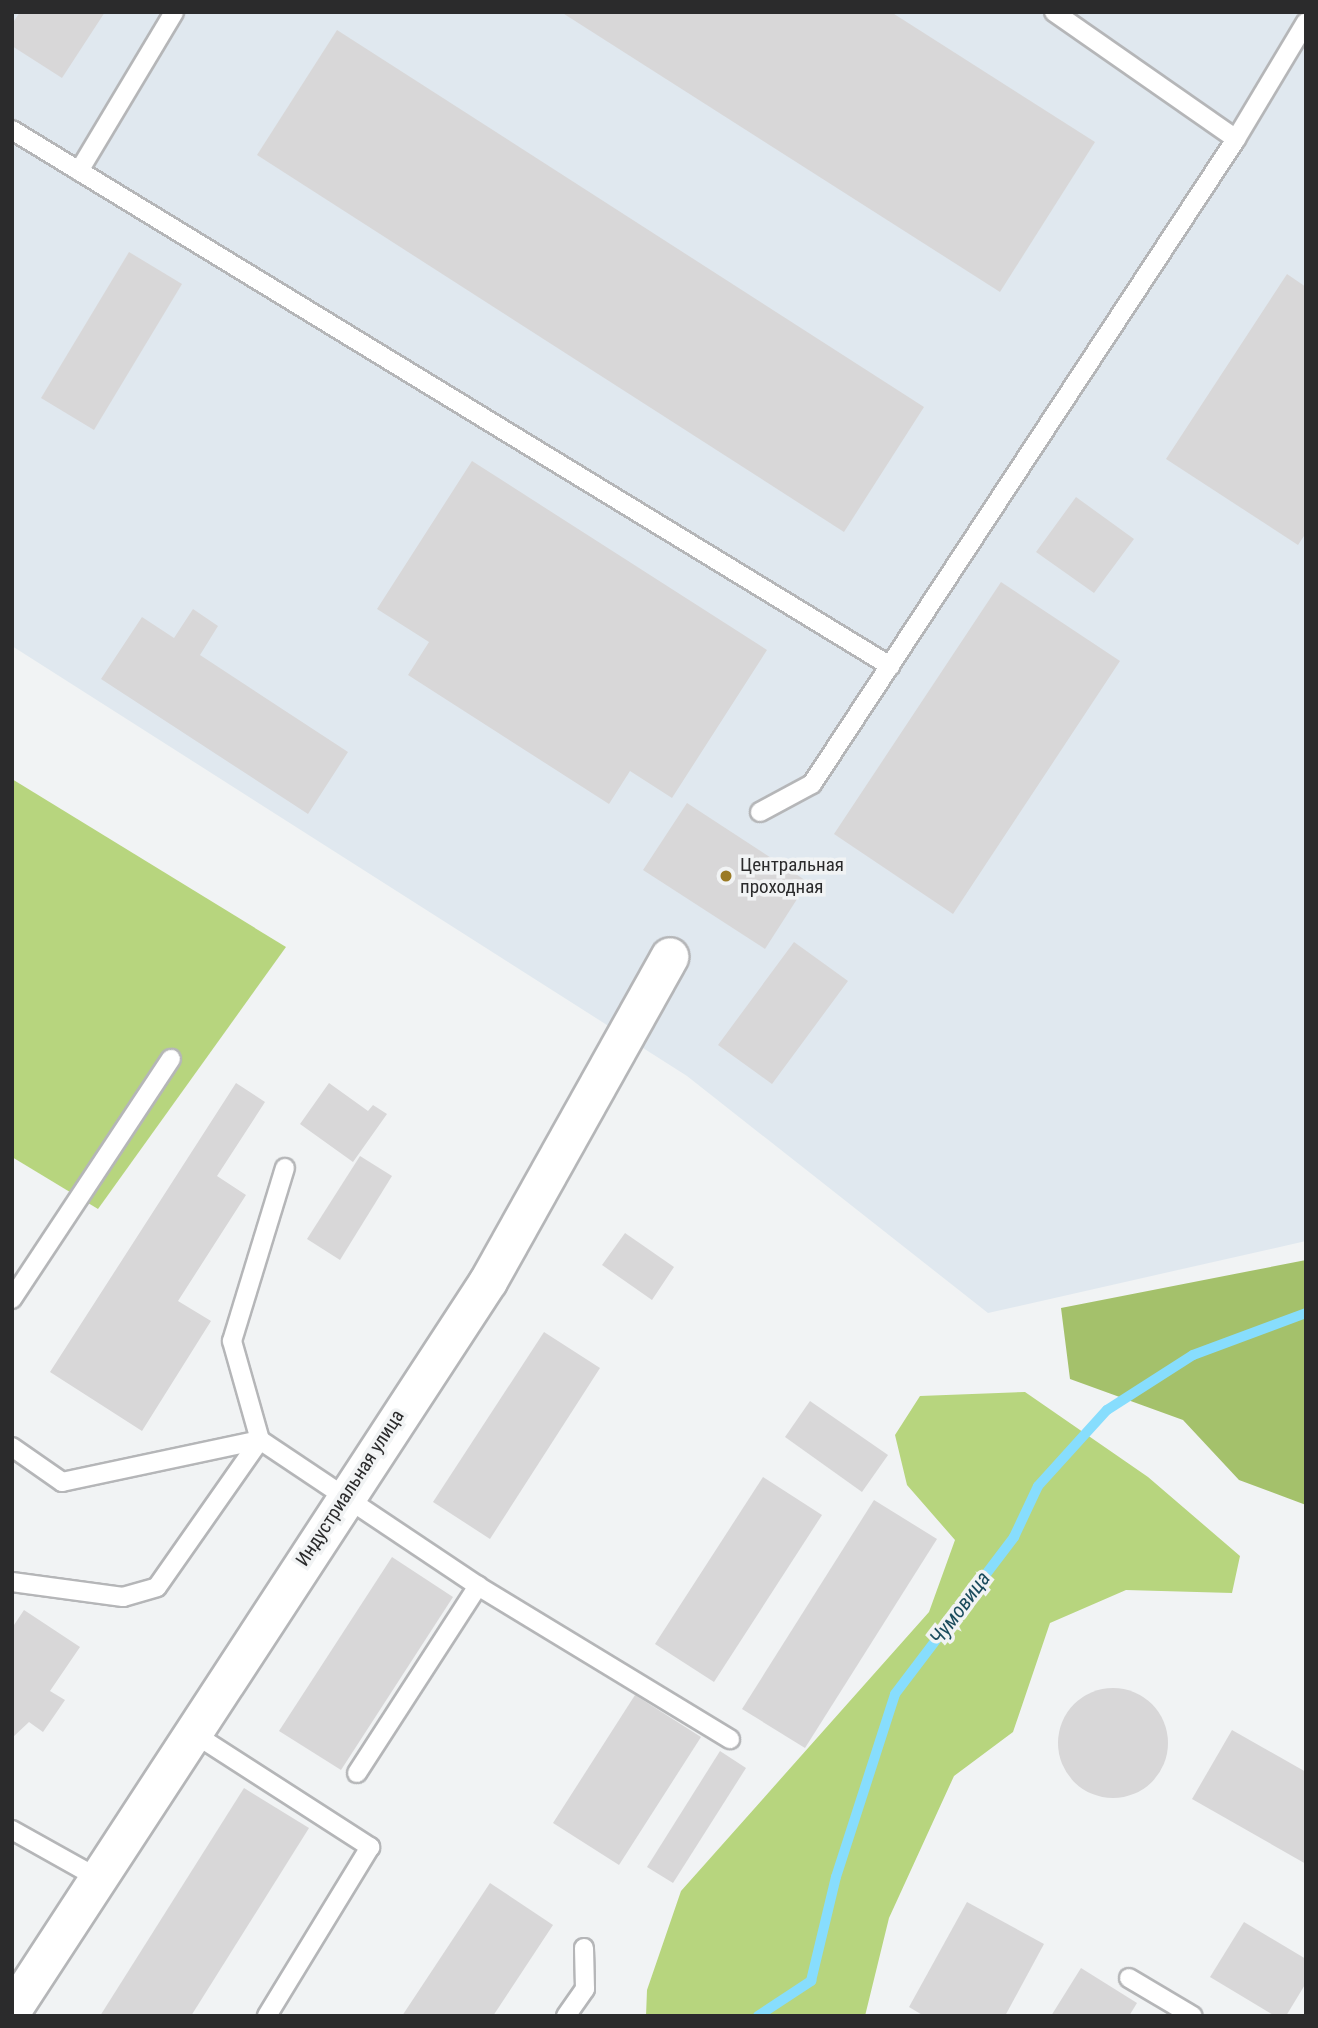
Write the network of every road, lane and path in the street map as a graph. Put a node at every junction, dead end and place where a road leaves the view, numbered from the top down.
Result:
1 (174, 12) edge
2 (1054, 12) edge
3 (1306, 22) edge
4 (12, 130) edge
5 (1236, 139) junction
6 (79, 171) junction
7 (890, 666) junction
8 (760, 812) dead end
9 (670, 956) dead end
10 (171, 1059) dead end
11 (285, 1168) dead end
12 (12, 1300) edge
13 (261, 1440) junction
14 (12, 1447) edge
15 (344, 1494) junction
16 (12, 1582) edge
17 (478, 1586) junction
18 (193, 1732) junction
19 (730, 1739) dead end
20 (357, 1773) dead end
21 (12, 1830) edge
22 (98, 1878) junction
23 (584, 1948) dead end
24 (1129, 1978) dead end
25 (12, 2010) edge
26 (267, 2016) edge
27 (566, 2016) edge
28 (1193, 2016) edge

1 - 6 lane
2 - 5 lane
3 - 5 lane
4 - 6 lane
5 - 7 lane
6 - 7 lane
7 - 8 lane
9 - 15 street, Индустриальная улица
10 - 12 lane
11 - 13 lane
13 - 14 lane
13 - 15 lane
13 - 16 lane
15 - 17 lane
15 - 18 street, Индустриальная улица
17 - 19 lane
17 - 20 lane
18 - 22 street, Индустриальная улица
18 - 26 lane
21 - 22 lane
22 - 25 street, Индустриальная улица
23 - 27 lane
24 - 28 lane

